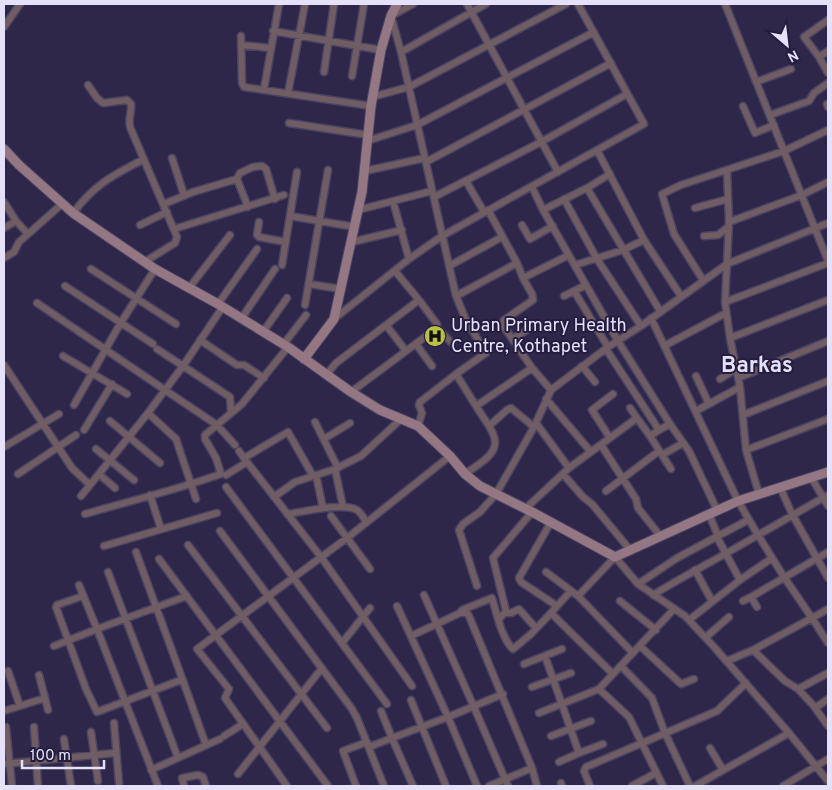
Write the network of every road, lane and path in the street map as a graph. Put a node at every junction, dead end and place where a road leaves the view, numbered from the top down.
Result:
1 (20, 4) edge
2 (278, 4) edge
3 (305, 4) edge
4 (334, 4) edge
5 (364, 4) edge
6 (397, 4) edge
7 (413, 4) edge
8 (467, 4) edge
9 (486, 4) edge
10 (566, 4) edge
11 (578, 4) edge
12 (725, 4) edge
13 (472, 12) junction
14 (391, 16) junction
15 (828, 20) edge
16 (4, 27) edge
17 (273, 30) junction
18 (594, 32) junction
19 (299, 34) junction
20 (241, 36) dead end
21 (330, 40) junction
22 (242, 45) junction
23 (357, 45) junction
24 (489, 45) junction
25 (270, 48) junction
26 (382, 50) junction
27 (828, 51) edge
28 (401, 52) junction
29 (819, 57) junction
30 (611, 64) junction
31 (791, 69) dead end
32 (324, 72) dead end
33 (828, 73) edge
34 (352, 76) dead end
35 (506, 77) junction
36 (756, 82) junction
37 (828, 83) edge
38 (88, 85) dead end
39 (409, 87) junction
40 (264, 89) junction
41 (288, 93) junction
42 (628, 94) junction
43 (372, 102) junction
44 (743, 106) dead end
45 (524, 110) junction
46 (770, 116) junction
47 (288, 123) dead end
48 (417, 125) junction
49 (774, 125) junction
50 (828, 130) edge
51 (368, 138) junction
52 (541, 142) junction
53 (4, 149) edge
54 (597, 150) junction
55 (784, 151) junction
56 (172, 158) dead end
57 (144, 159) junction
58 (425, 160) junction
59 (328, 170) dead end
60 (727, 170) junction
61 (364, 171) junction
62 (298, 172) dead end
63 (558, 172) junction
64 (610, 174) junction
65 (237, 179) junction
66 (466, 181) junction
67 (828, 182) edge
68 (532, 187) junction
69 (587, 188) junction
70 (433, 194) junction
71 (184, 195) junction
72 (284, 195) dead end
73 (802, 195) junction
74 (275, 199) junction
75 (564, 199) junction
76 (728, 199) junction
77 (393, 201) junction
78 (4, 202) edge
79 (62, 204) junction
80 (164, 204) junction
81 (248, 207) junction
82 (695, 208) dead end
83 (358, 210) junction
84 (543, 210) junction
85 (486, 211) junction
86 (167, 212) junction
87 (73, 213) junction
88 (290, 216) junction
89 (16, 221) junction
90 (319, 221) junction
91 (259, 222) dead end
92 (828, 223) edge
93 (729, 224) junction
94 (140, 225) dead end
95 (522, 225) dead end
96 (552, 226) junction
97 (355, 227) junction
98 (4, 228) edge
99 (816, 228) junction
100 (174, 229) junction
101 (402, 230) junction
102 (28, 234) junction
103 (230, 235) dead end
104 (442, 236) junction
105 (704, 236) dead end
106 (502, 237) junction
107 (644, 240) junction
108 (286, 242) junction
109 (352, 242) junction
110 (258, 249) dead end
111 (623, 250) junction
112 (569, 255) junction
113 (4, 258) edge
114 (409, 259) junction
115 (597, 259) junction
116 (146, 261) junction
117 (828, 262) edge
118 (517, 263) junction
119 (727, 264) junction
120 (282, 265) dead end
121 (575, 265) junction
122 (449, 266) junction
123 (92, 269) dead end
124 (156, 269) junction
125 (275, 269) dead end
126 (395, 271) junction
127 (523, 278) junction
128 (703, 280) junction
129 (309, 284) junction
130 (586, 285) junction
131 (65, 286) dead end
132 (188, 288) junction
133 (341, 289) junction
134 (574, 291) junction
135 (456, 296) junction
136 (564, 296) dead end
137 (681, 296) junction
138 (136, 298) junction
139 (287, 298) dead end
140 (419, 300) junction
141 (828, 300) edge
142 (725, 302) junction
143 (37, 303) dead end
144 (305, 305) dead end
145 (220, 306) junction
146 (660, 311) junction
147 (726, 313) junction
148 (306, 315) dead end
149 (651, 318) junction
150 (241, 319) junction
151 (334, 319) junction
152 (120, 324) junction
153 (176, 324) dead end
154 (386, 324) junction
155 (534, 326) dead end
156 (641, 326) junction
157 (436, 328) junction
158 (263, 332) junction
159 (730, 338) junction
160 (200, 340) junction
161 (512, 340) junction
162 (618, 341) junction
163 (828, 341) edge
164 (452, 343) dead end
165 (416, 344) junction
166 (285, 346) junction
167 (664, 346) junction
168 (607, 348) junction
169 (106, 350) junction
170 (406, 351) junction
171 (64, 356) dead end
172 (304, 359) junction
173 (4, 365) edge
174 (183, 366) junction
175 (432, 366) dead end
176 (582, 366) junction
177 (532, 368) junction
178 (736, 369) junction
179 (92, 374) junction
180 (327, 374) junction
181 (456, 374) junction
182 (696, 376) dead end
183 (264, 378) junction
184 (738, 378) junction
185 (720, 379) dead end
186 (828, 381) edge
187 (594, 382) dead end
188 (112, 384) junction
189 (740, 386) junction
190 (165, 390) junction
191 (550, 390) junction
192 (351, 392) junction
193 (127, 394) dead end
194 (613, 394) dead end
195 (546, 399) junction
196 (709, 404) junction
197 (74, 406) dead end
198 (476, 406) junction
199 (630, 408) dead end
200 (696, 411) junction
201 (148, 413) junction
202 (231, 413) junction
203 (59, 414) dead end
204 (743, 415) junction
205 (637, 418) junction
206 (828, 418) edge
207 (400, 419) junction
208 (110, 421) dead end
209 (315, 422) dead end
210 (43, 423) junction
211 (350, 423) dead end
212 (670, 424) junction
213 (217, 425) junction
214 (535, 425) junction
215 (418, 426) junction
216 (490, 426) junction
217 (84, 430) dead end
218 (659, 430) junction
219 (76, 435) dead end
220 (650, 436) junction
221 (129, 437) junction
222 (610, 438) junction
223 (324, 439) junction
224 (683, 443) junction
225 (235, 445) dead end
226 (601, 445) junction
227 (4, 447) edge
228 (58, 447) junction
229 (96, 449) dead end
230 (746, 450) junction
231 (239, 451) dead end
232 (591, 452) junction
233 (661, 453) junction
234 (450, 456) junction
235 (245, 460) junction
236 (110, 461) junction
237 (160, 463) dead end
238 (569, 468) junction
239 (337, 469) junction
240 (671, 470) dead end
241 (828, 472) edge
242 (18, 474) dead end
243 (465, 474) junction
244 (563, 474) junction
245 (100, 475) junction
246 (226, 476) dead end
247 (314, 476) junction
248 (811, 476) junction
249 (622, 479) junction
250 (134, 480) dead end
251 (192, 484) junction
252 (90, 485) junction
253 (780, 487) junction
254 (115, 488) dead end
255 (226, 488) dead end
256 (606, 491) dead end
257 (496, 494) junction
258 (759, 494) junction
259 (150, 495) junction
260 (80, 496) dead end
261 (826, 496) edge
262 (274, 497) junction
263 (196, 499) dead end
264 (738, 501) junction
265 (828, 506) edge
266 (343, 507) junction
267 (323, 508) junction
268 (529, 510) junction
269 (713, 512) junction
270 (217, 513) dead end
271 (86, 514) dead end
272 (287, 514) junction
273 (792, 514) junction
274 (331, 516) dead end
275 (748, 520) junction
276 (366, 522) junction
277 (551, 522) junction
278 (161, 529) junction
279 (220, 530) dead end
280 (758, 535) junction
281 (718, 536) junction
282 (661, 537) junction
283 (347, 538) junction
284 (188, 545) dead end
285 (104, 546) dead end
286 (631, 551) junction
287 (136, 552) dead end
288 (828, 552) edge
289 (726, 554) junction
290 (321, 557) junction
291 (615, 557) junction
292 (772, 558) junction
293 (816, 559) junction
294 (159, 560) dead end
295 (370, 570) dead end
296 (694, 570) junction
297 (108, 572) dead end
298 (546, 572) dead end
299 (293, 577) junction
300 (784, 577) junction
301 (828, 578) edge
302 (740, 580) junction
303 (638, 584) junction
304 (79, 585) dead end
305 (476, 586) dead end
306 (571, 591) junction
307 (424, 595) dead end
308 (187, 596) junction
309 (268, 596) junction
310 (578, 596) junction
311 (653, 596) junction
312 (751, 597) junction
313 (84, 598) junction
314 (620, 601) dead end
315 (712, 601) junction
316 (743, 601) dead end
317 (397, 606) dead end
318 (557, 606) junction
319 (156, 607) junction
320 (757, 607) dead end
321 (370, 608) dead end
322 (674, 609) junction
323 (828, 609) edge
324 (460, 613) junction
325 (506, 613) junction
326 (551, 613) junction
327 (242, 616) junction
328 (363, 616) junction
329 (730, 617) dead end
330 (812, 618) junction
331 (125, 619) junction
332 (499, 619) junction
333 (689, 620) junction
334 (437, 624) junction
335 (536, 628) junction
336 (97, 629) junction
337 (656, 630) junction
338 (216, 635) junction
339 (411, 636) junction
340 (706, 638) junction
341 (69, 640) junction
342 (342, 643) junction
343 (828, 643) edge
344 (54, 646) dead end
345 (640, 646) junction
346 (562, 649) dead end
347 (753, 650) junction
348 (633, 653) junction
349 (545, 656) junction
350 (727, 661) junction
351 (524, 664) dead end
352 (621, 666) junction
353 (322, 668) junction
354 (8, 671) dead end
355 (571, 673) dead end
356 (828, 673) edge
357 (613, 674) junction
358 (39, 675) dead end
359 (182, 678) junction
360 (553, 679) junction
361 (694, 679) dead end
362 (746, 683) junction
363 (412, 686) dead end
364 (532, 687) dead end
365 (599, 689) junction
366 (798, 689) junction
367 (154, 692) junction
368 (301, 694) junction
369 (503, 694) junction
370 (45, 698) junction
371 (411, 700) dead end
372 (828, 700) edge
373 (125, 703) junction
374 (387, 704) dead end
375 (562, 705) junction
376 (20, 706) junction
377 (474, 707) junction
378 (815, 708) junction
379 (48, 710) dead end
380 (4, 711) edge
381 (381, 711) dead end
382 (539, 713) dead end
383 (448, 717) junction
384 (591, 720) dead end
385 (280, 721) junction
386 (827, 721) edge
387 (114, 723) dead end
388 (243, 724) junction
389 (422, 726) junction
390 (6, 727) dead end
391 (34, 727) dead end
392 (327, 728) dead end
393 (570, 729) junction
394 (91, 732) dead end
395 (665, 733) junction
396 (790, 733) junction
397 (551, 736) dead end
398 (392, 738) junction
399 (64, 739) dead end
400 (642, 742) junction
401 (603, 744) dead end
402 (206, 745) junction
403 (368, 745) junction
404 (260, 747) junction
405 (710, 748) dead end
406 (116, 753) junction
407 (579, 753) junction
408 (95, 755) junction
409 (66, 758) junction
410 (178, 758) junction
411 (828, 759) edge
412 (36, 760) junction
413 (559, 762) dead end
414 (7, 763) edge
415 (817, 766) junction
416 (532, 768) junction
417 (152, 770) junction
418 (723, 770) junction
419 (656, 772) junction
420 (238, 774) dead end
421 (828, 780) edge
422 (98, 781) dead end
423 (119, 783) dead end
424 (507, 783) edge
425 (12, 786) edge
426 (38, 786) edge
427 (71, 786) edge
428 (158, 786) edge
429 (184, 786) edge
430 (206, 786) edge
431 (287, 786) edge
432 (328, 786) edge
433 (356, 786) edge
434 (384, 786) edge
435 (413, 786) edge
436 (446, 786) edge
437 (477, 786) edge
438 (489, 786) edge
439 (537, 786) edge
440 (590, 786) edge
441 (632, 786) edge
442 (663, 786) edge
443 (690, 786) edge
444 (695, 786) edge
445 (783, 786) edge

1 - 16 street
2 - 17 street
3 - 19 street
4 - 21 street
5 - 23 street
6 - 14 street
7 - 14 street
8 - 13 street
9 - 13 street
10 - 24 street
11 - 18 street
12 - 36 street
13 - 24 street
13 - 28 street
14 - 26 street
14 - 28 street
15 - 29 street
17 - 19 street
17 - 25 street
18 - 30 street
18 - 35 street
19 - 21 street
19 - 41 street
20 - 22 street
21 - 23 street
21 - 32 street
22 - 25 street
22 - 40 street
23 - 26 street
23 - 34 street
24 - 35 street
24 - 39 street
25 - 40 street
26 - 43 street
27 - 29 street
28 - 39 street
29 - 33 street
30 - 42 street
30 - 45 street
31 - 36 street
35 - 45 street
35 - 48 street
36 - 46 street
37 - 46 street
38 - 57 street
39 - 43 street
39 - 48 street
40 - 41 street
41 - 43 street
42 - 52 street
42 - 54 street
43 - 51 street
44 - 49 street
45 - 52 street
45 - 58 street
46 - 49 street
47 - 51 street
48 - 51 street
48 - 58 street
49 - 55 street
50 - 55 street
51 - 61 street
52 - 63 street
52 - 66 street
53 - 79 street
54 - 63 street
54 - 64 street
55 - 60 street
55 - 73 street
56 - 71 street
57 - 80 street
57 - 87 street
58 - 61 street
58 - 70 street
59 - 90 street
60 - 76 street
60 - 128 street
61 - 83 street
62 - 88 street
63 - 68 street
64 - 69 street
64 - 107 street
65 - 71 street
65 - 74 street
65 - 81 street
66 - 70 street
66 - 85 street
67 - 73 street
68 - 84 street
68 - 85 street
69 - 75 street
69 - 111 street
70 - 77 street
70 - 104 street
71 - 80 street
72 - 74 street
73 - 93 street
73 - 99 street
74 - 81 street
75 - 84 street
75 - 115 street
76 - 82 street
76 - 93 street
77 - 83 street
77 - 101 street
78 - 89 street
79 - 87 street
79 - 102 street
80 - 86 street
81 - 100 street
83 - 97 street
84 - 96 street
85 - 104 street
85 - 106 street
86 - 94 street
86 - 100 street
87 - 116 street
88 - 90 street
88 - 108 street
89 - 98 street
89 - 102 street
90 - 97 street
90 - 129 street
91 - 108 street
92 - 99 street
93 - 105 street
93 - 119 street
95 - 96 street
96 - 112 street
97 - 109 street
99 - 117 street
99 - 119 street
100 - 116 street
101 - 109 street
101 - 114 street
102 - 113 street
103 - 132 street
104 - 114 street
104 - 122 street
106 - 118 street
106 - 122 street
107 - 111 street
107 - 137 street
108 - 120 street
109 - 133 street
110 - 145 street
111 - 115 street
111 - 146 street
112 - 121 street
112 - 127 street
114 - 126 street
115 - 121 street
115 - 156 street
116 - 124 street
117 - 142 street
118 - 127 street
118 - 135 street
119 - 128 street
119 - 142 street
121 - 130 street
122 - 135 street
123 - 138 street
124 - 132 street
124 - 138 street
125 - 150 street
126 - 140 street
126 - 151 street
127 - 161 street
128 - 137 street
129 - 133 street
129 - 144 street
130 - 134 street
130 - 162 street
131 - 152 street
132 - 145 street
133 - 151 street
134 - 136 street
134 - 168 street
135 - 181 street
137 - 146 street
138 - 152 street
138 - 153 street
139 - 158 street
140 - 154 street
140 - 157 street
141 - 159 street
142 - 147 street
143 - 169 street
145 - 150 street
145 - 160 street
146 - 149 street
147 - 159 street
147 - 167 street
148 - 166 street
149 - 156 street
149 - 167 street
150 - 158 street
151 - 172 street
152 - 169 street
152 - 174 street
154 - 170 street
154 - 180 street
155 - 161 street
156 - 162 street
157 - 164 street
157 - 165 street
158 - 166 street
159 - 178 street
160 - 174 street
160 - 183 street
161 - 177 street
162 - 168 street
162 - 212 street
163 - 184 street
165 - 170 street
165 - 175 street
166 - 172 street
166 - 183 street
167 - 200 street
168 - 176 street
168 - 218 street
169 - 179 street
169 - 190 street
170 - 192 street
171 - 179 street
172 - 180 street
173 - 210 street
174 - 190 street
174 - 202 street
176 - 187 street
176 - 191 street
177 - 191 street
177 - 198 street
178 - 184 street
178 - 185 street
179 - 188 street
179 - 197 street
180 - 192 street
181 - 198 street
181 - 215 street
182 - 196 street
183 - 202 street
184 - 189 street
186 - 204 street
188 - 193 street
188 - 217 street
189 - 196 street
189 - 204 street
190 - 201 street
190 - 213 street
191 - 195 street
192 - 207 street
194 - 222 street
195 - 214 street
195 - 232 street
196 - 200 street
198 - 216 street
199 - 205 street
200 - 264 street
201 - 221 street
201 - 251 street
202 - 213 street
203 - 210 street
204 - 230 street
205 - 220 street
205 - 222 street
206 - 230 street
207 - 215 street
207 - 239 street
208 - 221 street
209 - 223 street
210 - 227 street
210 - 228 street
211 - 223 street
212 - 218 street
212 - 224 street
213 - 225 street
213 - 251 street
214 - 216 street
214 - 238 street
214 - 257 street
215 - 234 street
216 - 243 street
218 - 220 street
219 - 228 street
220 - 233 street
221 - 236 street
221 - 237 street
222 - 226 street
223 - 239 street
224 - 233 street
224 - 269 street
226 - 232 street
226 - 249 street
228 - 242 street
228 - 252 street
229 - 236 street
230 - 258 street
231 - 235 street
232 - 238 street
233 - 240 street
233 - 249 street
234 - 243 street
234 - 276 street
235 - 246 street
235 - 247 street
235 - 262 street
236 - 245 street
236 - 250 street
238 - 244 street
239 - 247 street
239 - 266 street
241 - 248 street
243 - 257 street
244 - 268 street
244 - 286 street
245 - 252 street
245 - 254 street
247 - 262 street
247 - 267 street
248 - 253 street
248 - 261 street
249 - 256 street
249 - 282 street
251 - 259 street
251 - 263 street
252 - 260 street
253 - 258 street
253 - 273 street
255 - 299 street
257 - 268 street
257 - 305 street
258 - 264 street
259 - 271 street
259 - 278 street
261 - 265 street
261 - 273 street
262 - 272 street
264 - 269 street
264 - 275 street
266 - 267 street
266 - 276 street
267 - 272 street
268 - 277 street
268 - 325 street
269 - 281 street
269 - 282 street
270 - 278 street
272 - 290 street
273 - 280 street
273 - 293 street
274 - 283 street
275 - 280 street
275 - 281 street
276 - 283 street
277 - 291 street
277 - 318 street
278 - 285 street
279 - 309 street
280 - 289 street
280 - 292 street
281 - 289 street
281 - 303 street
282 - 286 street
283 - 290 street
283 - 295 street
284 - 327 street
286 - 291 street
287 - 319 street
288 - 293 street
289 - 296 street
289 - 302 street
290 - 299 street
290 - 328 street
291 - 303 street
291 - 310 street
292 - 300 street
292 - 302 street
293 - 300 street
293 - 301 street
294 - 308 street
296 - 311 street
296 - 315 street
297 - 331 street
298 - 306 street
299 - 309 street
299 - 342 street
300 - 312 street
300 - 330 street
302 - 315 street
303 - 311 street
304 - 313 street
306 - 310 street
306 - 318 street
307 - 334 street
308 - 319 street
308 - 338 street
309 - 327 street
309 - 353 street
310 - 348 street
311 - 322 street
312 - 316 street
312 - 320 street
313 - 336 street
313 - 341 street
314 - 337 street
315 - 333 street
317 - 339 street
318 - 326 street
319 - 331 street
319 - 359 street
321 - 328 street
322 - 333 street
322 - 337 street
323 - 330 street
324 - 332 street
324 - 334 street
324 - 369 street
325 - 332 street
325 - 335 street
326 - 335 street
326 - 357 street
327 - 338 street
327 - 368 street
328 - 342 street
328 - 363 street
329 - 340 street
330 - 343 street
330 - 347 street
331 - 336 street
331 - 367 street
332 - 335 street
333 - 340 street
334 - 339 street
334 - 377 street
336 - 341 street
336 - 373 street
337 - 345 street
338 - 385 street
338 - 388 street
339 - 383 street
340 - 350 street
341 - 344 street
341 - 373 street
342 - 374 street
345 - 348 street
345 - 361 street
346 - 349 street
347 - 350 street
347 - 366 street
348 - 352 street
349 - 351 street
349 - 360 street
350 - 362 street
352 - 357 street
352 - 395 street
353 - 368 street
353 - 403 street
354 - 376 street
355 - 360 street
356 - 366 street
357 - 365 street
358 - 370 street
359 - 367 street
359 - 402 street
360 - 364 street
360 - 375 street
362 - 395 street
362 - 396 street
365 - 375 street
365 - 400 street
366 - 378 street
367 - 373 street
367 - 410 street
368 - 385 street
368 - 392 street
369 - 377 street
369 - 416 street
370 - 376 street
370 - 379 street
371 - 389 street
372 - 378 street
373 - 417 street
375 - 382 street
375 - 393 street
376 - 380 street
377 - 383 street
377 - 424 street
378 - 386 street
381 - 398 street
383 - 389 street
383 - 437 street
384 - 393 street
385 - 404 street
385 - 432 street
387 - 406 street
388 - 402 street
388 - 404 street
389 - 398 street
389 - 436 street
390 - 414 street
391 - 412 street
393 - 397 street
393 - 407 street
394 - 408 street
395 - 400 street
395 - 443 street
396 - 415 street
396 - 418 street
398 - 403 street
398 - 435 street
399 - 409 street
400 - 419 street
400 - 440 street
401 - 407 street
402 - 410 street
403 - 433 street
403 - 434 street
404 - 420 street
404 - 431 street
405 - 418 street
406 - 408 street
406 - 423 street
407 - 413 street
408 - 409 street
408 - 422 street
409 - 412 street
409 - 427 street
410 - 417 street
411 - 415 street
412 - 414 street
412 - 426 street
414 - 425 street
415 - 421 street
415 - 445 street
416 - 424 street
416 - 439 street
417 - 428 street
418 - 444 street
419 - 441 street
419 - 442 street
424 - 438 street
429 - 430 street

